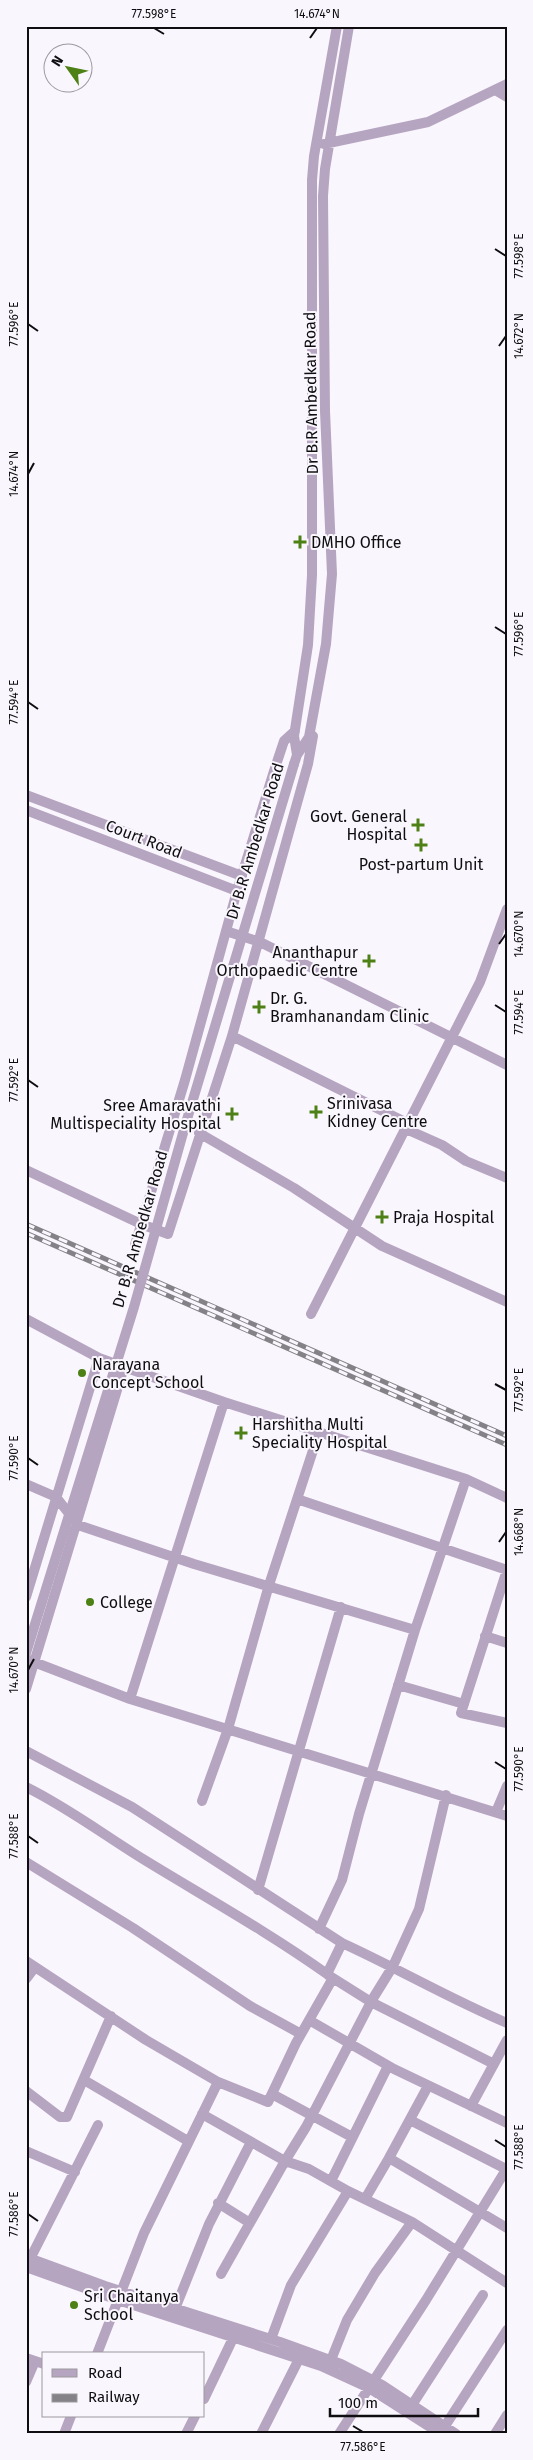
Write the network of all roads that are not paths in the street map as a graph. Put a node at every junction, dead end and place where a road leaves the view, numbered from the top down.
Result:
1 (337, 26) edge
2 (349, 26) edge
3 (507, 84) edge
4 (495, 90) junction
5 (507, 97) edge
6 (330, 143) junction
7 (316, 145) junction
8 (295, 731) junction
9 (310, 733) junction
10 (296, 759) junction
11 (26, 795) edge
12 (26, 810) edge
13 (242, 876) junction
14 (237, 890) junction
15 (507, 909) edge
16 (226, 931) junction
17 (260, 942) junction
18 (232, 1036) junction
19 (452, 1039) junction
20 (507, 1065) edge
21 (407, 1126) junction
22 (199, 1133) junction
23 (26, 1170) edge
24 (507, 1178) edge
25 (141, 1224) junction
26 (355, 1229) junction
27 (135, 1245) dead end
28 (507, 1302) edge
29 (311, 1314) dead end
30 (26, 1319) edge
31 (99, 1358) junction
32 (124, 1367) junction
33 (224, 1402) junction
34 (319, 1432) junction
35 (466, 1479) junction
36 (26, 1484) edge
37 (56, 1497) junction
38 (507, 1498) edge
39 (297, 1499) junction
40 (78, 1525) junction
41 (443, 1547) junction
42 (176, 1557) junction
43 (507, 1570) edge
44 (269, 1585) junction
45 (26, 1597) edge
46 (341, 1607) junction
47 (415, 1630) junction
48 (484, 1636) junction
49 (507, 1643) edge
50 (26, 1654) edge
51 (30, 1661) edge
52 (398, 1685) junction
53 (26, 1689) edge
54 (130, 1700) junction
55 (464, 1704) junction
56 (507, 1723) edge
57 (228, 1729) junction
58 (26, 1751) edge
59 (297, 1752) junction
60 (371, 1774) junction
61 (507, 1786) edge
62 (26, 1787) edge
63 (446, 1796) junction
64 (202, 1801) dead end
65 (496, 1812) junction
66 (507, 1816) edge
67 (26, 1862) edge
68 (258, 1890) junction
69 (319, 1929) junction
70 (342, 1943) junction
71 (26, 1960) edge
72 (393, 1966) junction
73 (35, 1967) junction
74 (330, 1976) junction
75 (26, 1979) edge
76 (371, 2002) junction
77 (111, 2016) junction
78 (309, 2020) junction
79 (507, 2023) edge
80 (301, 2034) junction
81 (507, 2040) edge
82 (349, 2044) junction
83 (494, 2064) junction
84 (388, 2066) junction
85 (84, 2080) junction
86 (218, 2082) junction
87 (428, 2086) junction
88 (26, 2091) edge
89 (272, 2094) junction
90 (472, 2106) junction
91 (202, 2114) junction
92 (312, 2116) junction
93 (410, 2120) junction
94 (507, 2124) edge
95 (98, 2126) dead end
96 (352, 2137) junction
97 (188, 2141) junction
98 (251, 2142) junction
99 (26, 2151) edge
100 (388, 2158) junction
101 (286, 2162) junction
102 (506, 2170) edge
103 (75, 2172) junction
104 (331, 2181) junction
105 (348, 2191) junction
106 (365, 2199) junction
107 (218, 2203) junction
108 (480, 2211) junction
109 (412, 2222) junction
110 (250, 2223) junction
111 (507, 2228) edge
112 (456, 2251) junction
113 (28, 2261) edge
114 (221, 2274) dead end
115 (507, 2283) edge
116 (483, 2295) dead end
117 (119, 2296) junction
118 (175, 2309) junction
119 (507, 2330) edge
120 (236, 2333) junction
121 (271, 2339) junction
122 (98, 2352) edge
123 (298, 2359) junction
124 (331, 2360) junction
125 (35, 2361) edge
126 (26, 2382) edge
127 (371, 2384) junction
128 (205, 2397) edge
129 (412, 2405) junction
130 (507, 2415) edge
131 (71, 2418) edge
132 (194, 2418) edge
133 (443, 2430) edge
134 (64, 2434) edge
135 (186, 2434) edge
136 (262, 2434) edge
137 (339, 2434) edge
138 (456, 2434) edge
139 (495, 2434) edge

1 - 7 street, Dr B.R Ambedkar Road
2 - 6 street, Dr B.R Ambedkar Road
3 - 4 street
4 - 5 street
4 - 6 street
6 - 7 street
6 - 9 street, Dr B.R Ambedkar Road
7 - 8 street, Dr B.R Ambedkar Road
8 - 10 street, Dr B.R Ambedkar Road
8 - 13 street
9 - 10 street, Dr B.R Ambedkar Road
9 - 17 street
10 - 50 street, Dr B.R Ambedkar Road, bridge
11 - 13 street, Court Road
12 - 14 street, Court Road
13 - 14 street
14 - 16 street
15 - 19 street
16 - 17 street
16 - 25 street
17 - 18 street
17 - 19 street
18 - 21 street
18 - 22 street
19 - 20 street
19 - 21 street
21 - 24 street
21 - 26 street
22 - 25 street
22 - 26 street
23 - 25 street
25 - 27 street
26 - 28 street
26 - 29 street
30 - 31 street
31 - 32 street
31 - 37 street
32 - 33 street
32 - 40 street
33 - 34 street
33 - 42 street
34 - 35 street
34 - 39 street
35 - 38 street
35 - 41 street
36 - 37 street
37 - 40 street
37 - 45 street
39 - 41 street
39 - 44 street
40 - 42 street
40 - 51 street
41 - 43 street
41 - 47 street
42 - 44 street
42 - 54 street
43 - 48 street
44 - 46 street
44 - 57 street
46 - 47 street
46 - 59 street
47 - 52 street
48 - 49 street
48 - 55 street
51 - 53 street
51 - 54 street
52 - 55 street
52 - 60 street
54 - 57 street
55 - 56 street
57 - 59 street
57 - 64 street
58 - 68 street
59 - 60 street
59 - 68 street
60 - 63 street
60 - 69 street
61 - 65 street
62 - 74 street
63 - 65 street
63 - 72 street
65 - 66 street
67 - 80 street
68 - 69 street
69 - 70 street
70 - 72 street
70 - 74 street
71 - 73 street
72 - 76 street
72 - 79 street
73 - 75 street
73 - 77 street
74 - 76 street
74 - 78 street
76 - 82 street
76 - 83 street
77 - 85 street
77 - 86 street
78 - 80 street
78 - 82 street
80 - 89 street
81 - 83 street
82 - 84 street
82 - 92 street
83 - 90 street
84 - 87 street
84 - 96 street
85 - 88 street
85 - 97 street
86 - 89 street
86 - 91 street
87 - 90 street
87 - 93 street
89 - 92 street
90 - 94 street
91 - 97 street
91 - 98 street
92 - 96 street
92 - 101 street
93 - 100 street
93 - 102 street
95 - 103 street
96 - 104 street
97 - 117 street
98 - 101 street
98 - 107 street
99 - 103 street
100 - 106 street
100 - 108 street
101 - 104 street
101 - 110 street
102 - 108 street
103 - 113 street
104 - 105 street
105 - 106 street
105 - 121 street
106 - 109 street
107 - 110 street
107 - 118 street
108 - 111 street
108 - 112 street
109 - 112 street
109 - 124 street
110 - 114 street
112 - 115 street
112 - 127 street
113 - 117 street
116 - 129 street
117 - 118 street
117 - 120 street
117 - 122 street
118 - 120 street
119 - 133 street
120 - 121 street
120 - 123 street
120 - 128 street
121 - 124 street
123 - 127 street
123 - 136 street
124 - 127 street
125 - 126 street
127 - 129 street
127 - 133 street
127 - 137 street
129 - 133 street
130 - 139 street
131 - 134 street
132 - 135 street
133 - 138 street

